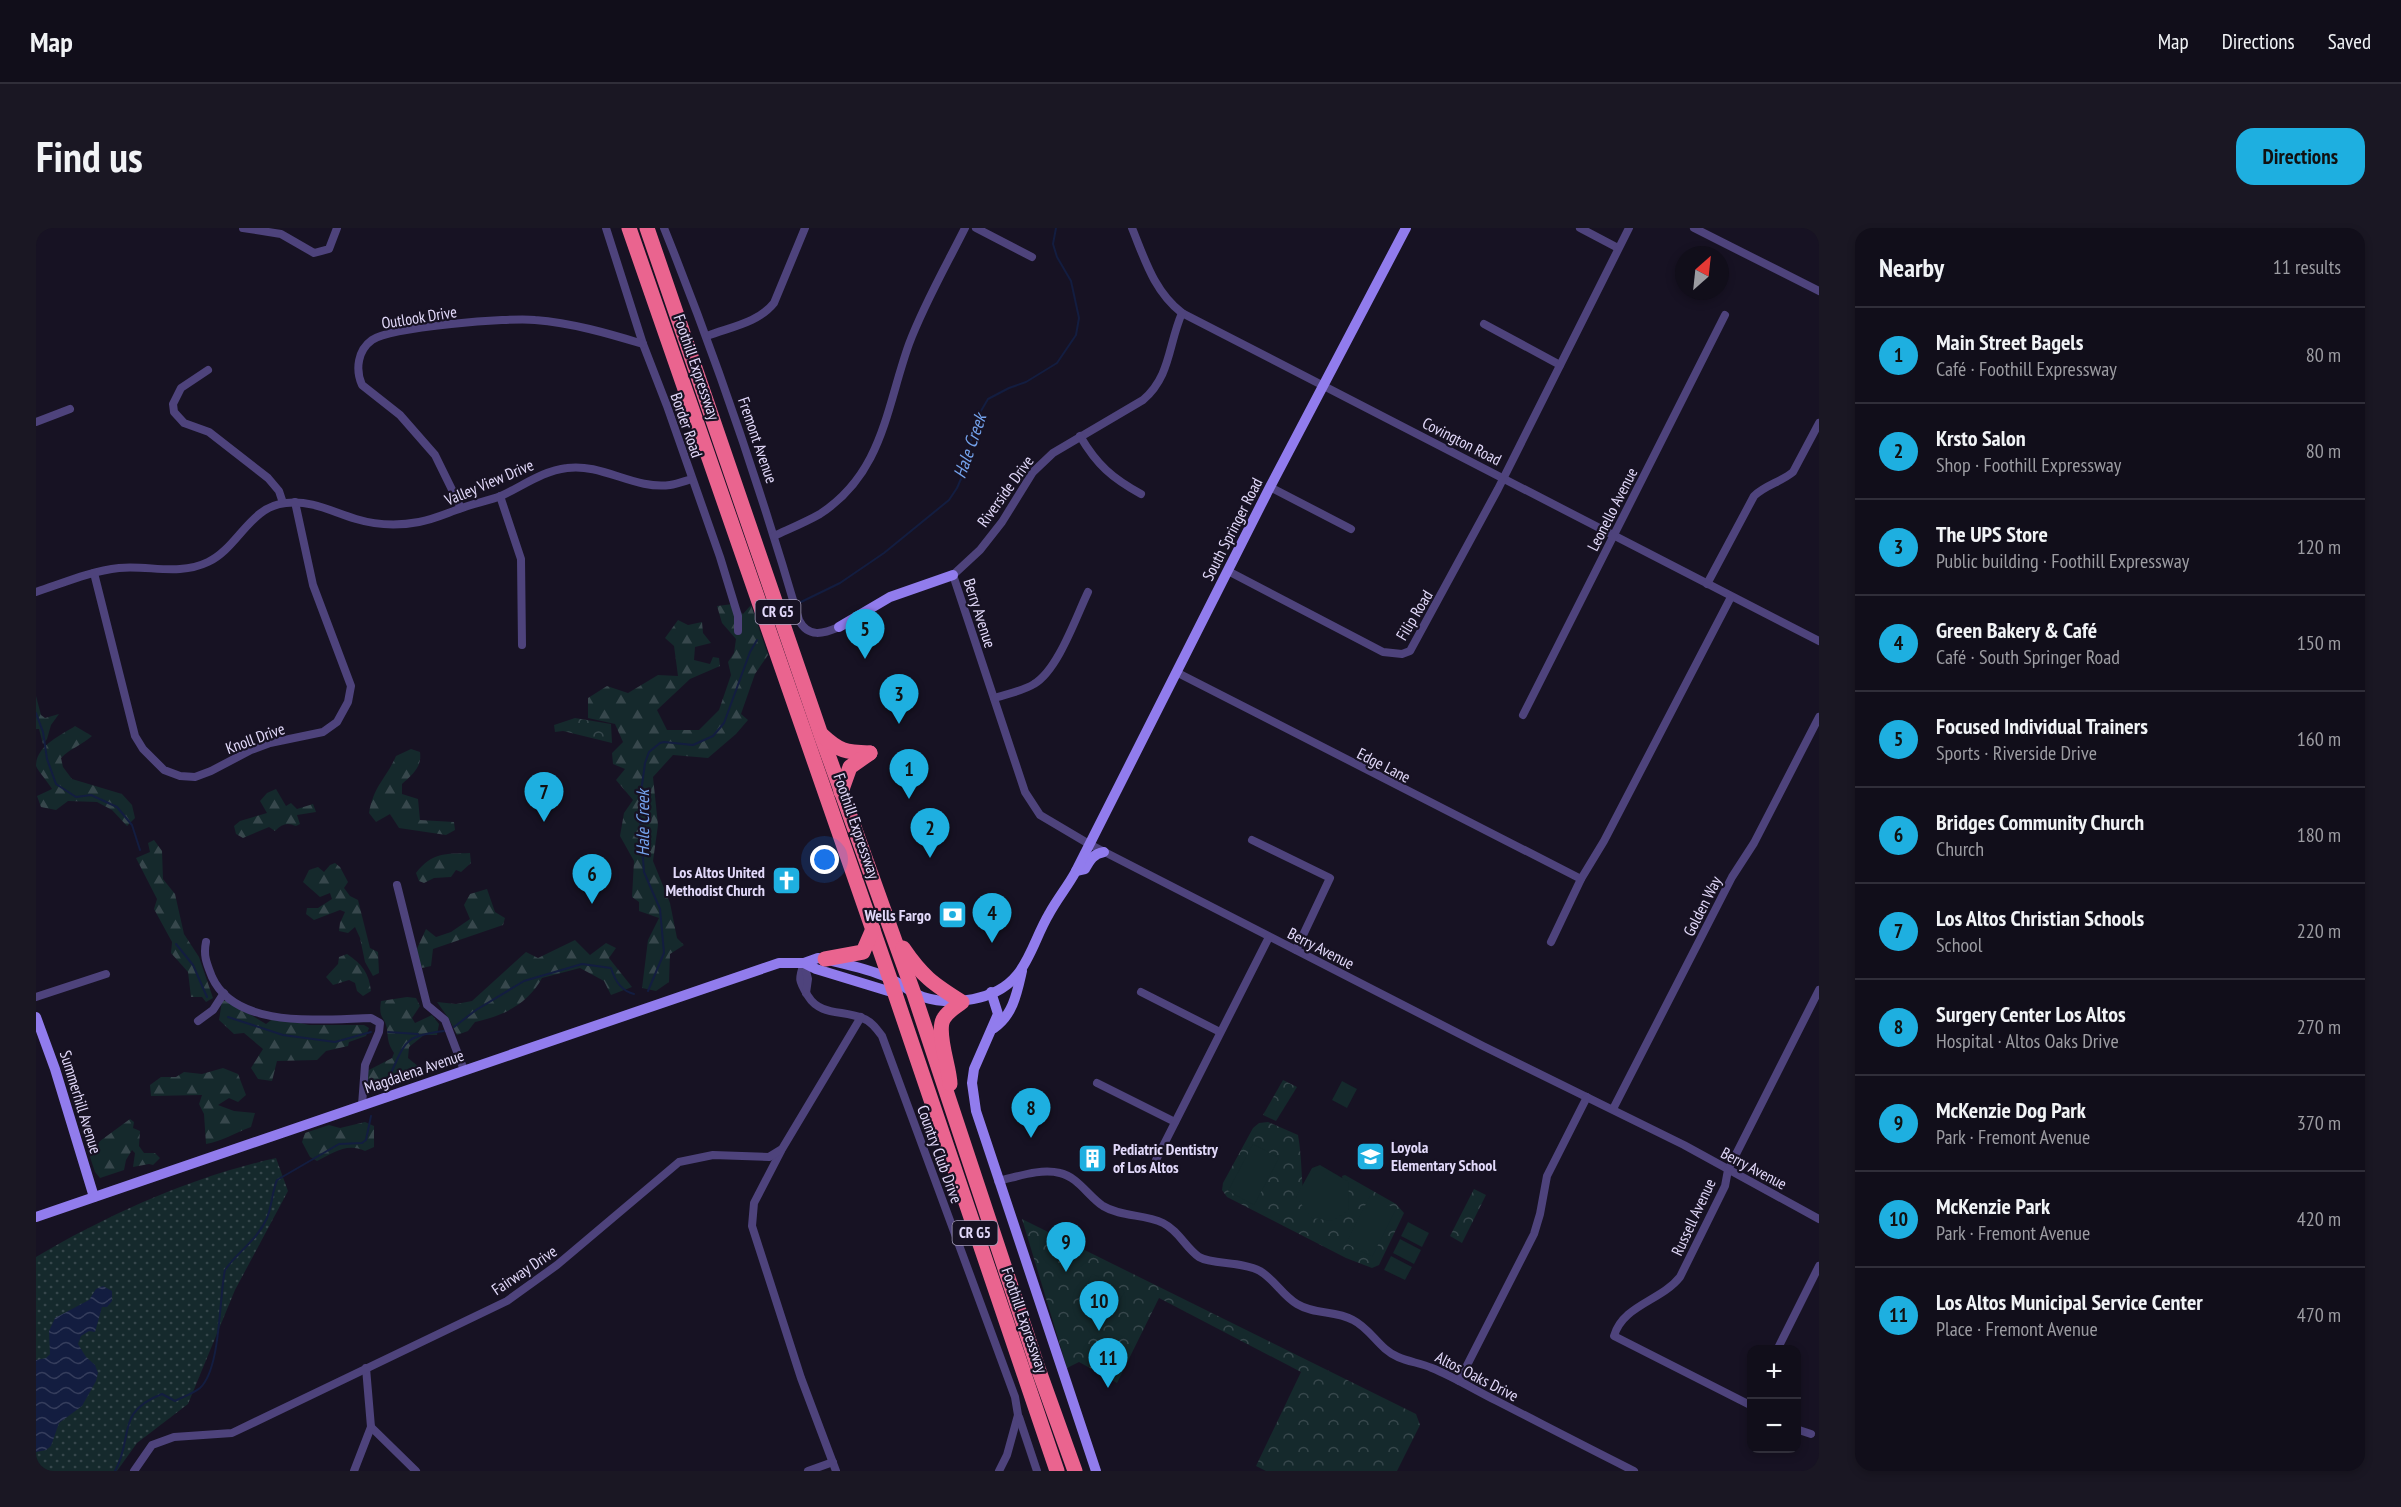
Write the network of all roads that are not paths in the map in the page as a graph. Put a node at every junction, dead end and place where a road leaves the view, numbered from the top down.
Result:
1 (243, 228) edge
2 (337, 228) edge
3 (606, 228) edge
4 (629, 228) edge
5 (647, 228) edge
6 (664, 228) edge
7 (805, 228) edge
8 (964, 228) edge
9 (976, 228) edge
10 (1132, 228) edge
11 (1406, 228) edge
12 (1580, 228) edge
13 (1629, 228) edge
14 (1694, 228) edge
15 (1618, 248) junction
16 (1032, 257) dead end
17 (1819, 291) edge
18 (1182, 313) junction
19 (1725, 315) dead end
20 (1484, 324) dead end
21 (707, 336) junction
22 (642, 344) junction
23 (1560, 365) junction
24 (208, 370) dead end
25 (1324, 385) junction
26 (70, 409) dead end
27 (36, 422) edge
28 (1819, 423) edge
29 (1080, 436) junction
30 (1504, 478) junction
31 (692, 479) junction
32 (1270, 487) junction
33 (1141, 494) dead end
34 (500, 496) junction
35 (295, 502) junction
36 (283, 503) junction
37 (461, 508) junction
38 (1351, 529) dead end
39 (1615, 534) junction
40 (774, 536) junction
41 (1228, 571) junction
42 (94, 573) junction
43 (953, 575) junction
44 (1707, 584) junction
45 (36, 592) edge
46 (1088, 592) dead end
47 (1731, 597) junction
48 (838, 627) joint
49 (738, 631) dead end
50 (1819, 641) edge
51 (522, 645) dead end
52 (1176, 672) junction
53 (994, 698) junction
54 (1523, 715) dead end
55 (1819, 717) edge
56 (821, 735) junction
57 (841, 792) junction
58 (1251, 840) dead end
59 (1089, 844) junction
60 (1104, 852) junction
61 (1076, 871) junction
62 (1581, 879) junction
63 (397, 885) dead end
64 (873, 928) junction
65 (893, 934) junction
66 (1269, 937) junction
67 (206, 942) dead end
68 (1551, 942) dead end
69 (1296, 950) junction
70 (825, 959) junction
71 (804, 963) junction
72 (1023, 966) junction
73 (106, 974) dead end
74 (890, 978) junction
75 (1819, 990) edge
76 (991, 992) junction
77 (1141, 992) dead end
78 (224, 993) junction
79 (914, 993) junction
80 (895, 994) junction
81 (36, 997) edge
82 (962, 1002) junction
83 (36, 1017) edge
84 (861, 1017) junction
85 (198, 1022) dead end
86 (993, 1028) junction
87 (1220, 1032) junction
88 (464, 1070) junction
89 (1096, 1083) dead end
90 (1587, 1097) junction
91 (950, 1102) junction
92 (362, 1105) junction
93 (1613, 1109) junction
94 (1175, 1122) junction
95 (782, 1149) junction
96 (1156, 1160) dead end
97 (1728, 1170) junction
98 (998, 1181) junction
99 (94, 1197) junction
100 (36, 1217) edge
101 (1819, 1219) edge
102 (1819, 1266) edge
103 (1780, 1345) edge
104 (366, 1368) junction
105 (1459, 1382) junction
106 (1747, 1402) edge
107 (1018, 1415) junction
108 (371, 1427) junction
109 (1801, 1430) edge
110 (1811, 1434) dead end
111 (833, 1462) junction
112 (134, 1471) edge
113 (354, 1471) edge
114 (416, 1471) edge
115 (808, 1471) edge
116 (836, 1471) edge
117 (999, 1471) edge
118 (1038, 1471) edge
119 (1057, 1471) edge
120 (1075, 1471) edge
121 (1096, 1471) edge
122 (1634, 1471) edge

1 - 2 street
3 - 22 street, Border Road
4 - 64 highway, Foothill Expressway / CR G5
5 - 56 highway, Foothill Expressway / CR G5
6 - 21 street, Fremont Avenue
7 - 21 street
8 - 40 street
9 - 16 street
10 - 18 street, Covington Road
11 - 25 street, South Springer Road
12 - 15 street
13 - 15 street, Filip Road
14 - 17 street
15 - 23 street, Filip Road
18 - 25 street, Covington Road
18 - 29 street, Riverside Drive
19 - 39 street, Leonello Avenue
20 - 23 street
21 - 40 street, Fremont Avenue
22 - 31 street, Border Road
22 - 37 street, Outlook Drive
23 - 30 street, Filip Road
24 - 36 street
25 - 30 street, Covington Road
25 - 32 street, South Springer Road
26 - 27 street
28 - 44 street
29 - 33 street
29 - 43 street, Riverside Drive
30 - 39 street, Covington Road
30 - 41 street, Filip Road
31 - 34 street, Valley View Drive
31 - 49 street, Border Road
32 - 38 street
32 - 41 street, South Springer Road
34 - 37 street, Valley View Drive
34 - 51 street
35 - 36 street, Valley View Drive
35 - 37 street, Valley View Drive
35 - 42 street, Knoll Drive
36 - 42 street, Valley View Drive
39 - 44 street, Covington Road
39 - 54 street, Leonello Avenue
40 - 48 street, Fremont Avenue
41 - 52 street, South Springer Road
42 - 45 street, Valley View Drive
43 - 48 street, Riverside Drive
43 - 53 street, Berry Avenue
44 - 47 street, Covington Road
46 - 53 street
47 - 50 street, Covington Road
47 - 62 street
52 - 59 street, South Springer Road
52 - 62 street, Edge Lane
53 - 59 street, Berry Avenue
55 - 93 street, Golden Way
56 - 57 highway, Foothill Expressway / CR G5
56 - 57 highway
57 - 65 highway, Foothill Expressway / CR G5
58 - 69 street
59 - 60 street, Berry Avenue
59 - 61 street, South Springer Road
60 - 61 street
60 - 66 street, Berry Avenue
61 - 72 street, South Springer Road
62 - 68 street
63 - 88 street
64 - 70 highway
64 - 74 highway, Foothill Expressway / CR G5
65 - 79 highway, Foothill Expressway / CR G5
65 - 82 highway
66 - 69 street, Berry Avenue
66 - 87 street
67 - 78 street
69 - 90 street, Berry Avenue
70 - 71 street, Magdalena Avenue
70 - 74 street, Magdalena Avenue
71 - 80 street, Magdalena Avenue
71 - 84 street
71 - 88 street, Magdalena Avenue
72 - 76 street, South Springer Road
72 - 86 street
73 - 81 street
74 - 79 street, Magdalena Avenue
74 - 80 highway, Foothill Expressway / CR G5
75 - 97 street, Russell Avenue
76 - 82 street, South Springer Road
76 - 86 street
77 - 87 street
78 - 85 street
78 - 92 street
79 - 80 street, Magdalena Avenue
79 - 82 street, South Springer Road
79 - 91 highway, Foothill Expressway / CR G5
80 - 119 highway, Foothill Expressway / CR G5
82 - 91 highway
83 - 99 street, Summerhill Avenue
84 - 95 street
84 - 107 street, Country Club Drive
86 - 98 street
87 - 94 street
88 - 92 street, Magdalena Avenue
89 - 94 street
90 - 93 street, Berry Avenue
90 - 105 street
91 - 120 highway, Foothill Expressway / CR G5
92 - 99 street, Magdalena Avenue
93 - 97 street, Berry Avenue
94 - 96 street
95 - 104 street, Fairway Drive
95 - 111 street
97 - 101 street, Berry Avenue
97 - 106 street, Russell Avenue
98 - 105 street, Altos Oaks Drive
98 - 121 street
99 - 100 street, Magdalena Avenue
102 - 103 street
104 - 108 street
104 - 112 street, Fairway Drive
105 - 122 street, Altos Oaks Drive
107 - 117 street, Country Club Drive
107 - 118 street
108 - 113 street
108 - 114 street
109 - 110 street
111 - 115 street
111 - 116 street

